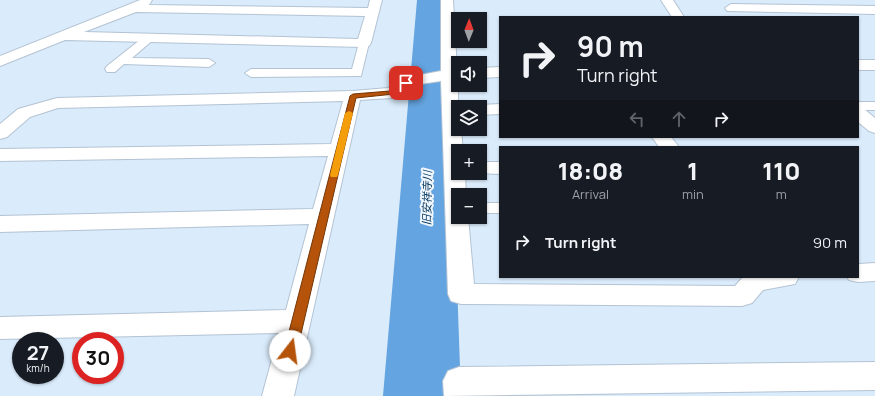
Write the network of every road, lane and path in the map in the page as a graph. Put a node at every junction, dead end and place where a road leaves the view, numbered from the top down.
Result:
1 (148, 0) edge
2 (447, 0) edge
3 (667, 0) edge
4 (374, 6) edge
5 (134, 8) junction
6 (730, 8) edge
7 (875, 10) edge
8 (677, 16) edge
9 (60, 36) junction
10 (149, 38) junction
11 (364, 43) junction
12 (451, 56) edge
13 (0, 61) edge
14 (123, 61) junction
15 (209, 63) dead end
16 (859, 65) edge
17 (875, 65) edge
18 (112, 69) dead end
19 (499, 72) edge
20 (251, 73) dead end
21 (487, 73) edge
22 (451, 75) edge
23 (353, 96) junction
24 (499, 109) edge
25 (487, 110) edge
26 (0, 132) edge
27 (662, 138) edge
28 (668, 146) edge
29 (340, 150) junction
30 (0, 155) edge
31 (487, 168) edge
32 (499, 168) edge
33 (487, 208) edge
34 (499, 208) edge
35 (324, 216) junction
36 (0, 224) edge
37 (463, 224) edge
38 (859, 272) edge
39 (875, 272) edge
40 (770, 278) edge
41 (753, 279) edge
42 (298, 321) junction
43 (0, 328) edge
44 (875, 376) edge
45 (278, 396) edge
46 (460, 396) edge

1 - 5 street
2 - 12 street
3 - 8 street
4 - 5 street
4 - 11 street
5 - 9 street
6 - 7 street
9 - 10 street
9 - 13 street
10 - 11 street
10 - 14 lane
11 - 20 lane
14 - 15 lane
14 - 18 lane
16 - 17 street
19 - 21 street
22 - 23 street
23 - 26 street
23 - 29 street
24 - 25 street
27 - 28 street
29 - 30 street
29 - 35 street
31 - 32 street
33 - 34 lane
35 - 36 street
35 - 42 street
37 - 41 street
38 - 39 street
40 - 41 street
42 - 43 street
42 - 45 street
44 - 46 street

